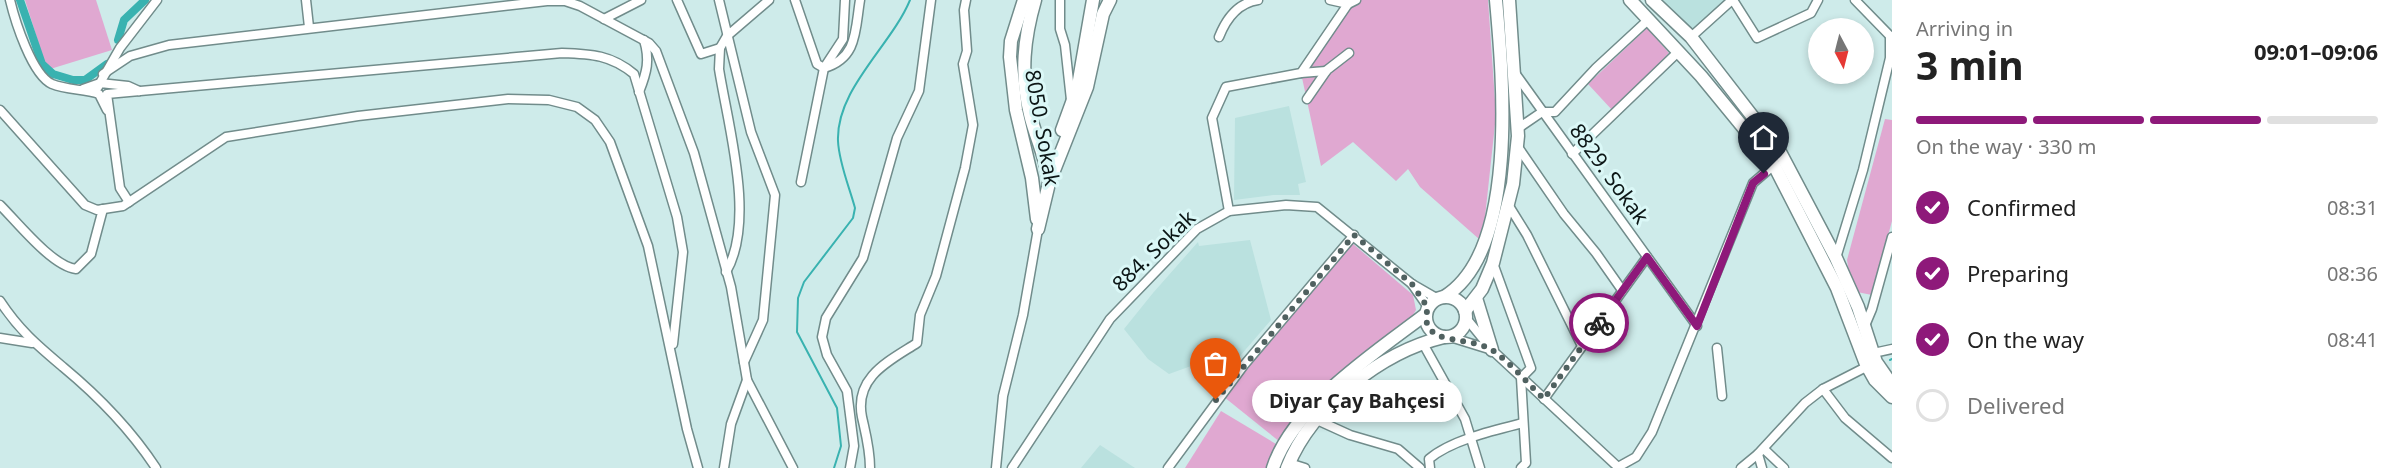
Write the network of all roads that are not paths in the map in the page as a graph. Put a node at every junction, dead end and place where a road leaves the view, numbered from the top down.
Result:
1 (10, 0) edge
2 (157, 0) edge
3 (641, 0) edge
4 (677, 0) edge
5 (719, 0) edge
6 (769, 0) edge
7 (795, 0) edge
8 (845, 0) edge
9 (860, 0) edge
10 (931, 0) edge
11 (966, 0) edge
12 (1024, 0) edge
13 (1035, 0) edge
14 (1060, 0) edge
15 (1093, 0) edge
16 (1110, 0) edge
17 (1258, 0) edge
18 (1330, 0) edge
19 (1496, 0) edge
20 (1509, 0) edge
21 (1630, 0) edge
22 (1652, 0) edge
23 (1733, 0) edge
24 (1818, 0) edge
25 (1855, 0) edge
26 (306, 2) edge
27 (1352, 2) edge
28 (579, 3) edge
29 (604, 19) junction
30 (1648, 20) junction
31 (309, 27) junction
32 (727, 36) junction
33 (1219, 37) dead end
34 (1691, 37) junction
35 (1891, 37) edge
36 (644, 40) junction
37 (720, 48) junction
38 (1678, 52) junction
39 (1349, 53) dead end
40 (824, 68) junction
41 (1326, 71) junction
42 (1301, 73) junction
43 (1514, 73) junction
44 (103, 80) junction
45 (82, 89) junction
46 (139, 91) junction
47 (639, 92) junction
48 (103, 94) junction
49 (1307, 99) dead end
50 (1071, 102) junction
51 (0, 110) edge
52 (1542, 112) junction
53 (1517, 129) junction
54 (1518, 147) junction
55 (1572, 154) junction
56 (1774, 165) junction
57 (1047, 169) junction
58 (801, 182) dead end
59 (1049, 183) junction
60 (1033, 184) junction
61 (120, 188) junction
62 (129, 202) junction
63 (0, 205) edge
64 (1509, 206) junction
65 (106, 208) junction
66 (1229, 211) junction
67 (1038, 229) junction
68 (1354, 235) junction
69 (1892, 237) edge
70 (1647, 257) junction
71 (1836, 258) junction
72 (1493, 263) junction
73 (726, 272) junction
74 (1412, 284) junction
75 (1622, 290) junction
76 (1441, 298) junction
77 (1476, 298) junction
78 (0, 301) edge
79 (1427, 311) junction
80 (1466, 314) junction
81 (0, 318) edge
82 (14, 324) junction
83 (1697, 326) junction
84 (1864, 328) junction
85 (1447, 337) junction
86 (0, 338) edge
87 (33, 343) junction
88 (1582, 346) junction
89 (1717, 348) dead end
90 (1426, 349) dead end
91 (1892, 349) edge
92 (672, 350) junction
93 (1492, 350) junction
94 (1870, 359) junction
95 (744, 362) junction
96 (1892, 371) edge
97 (1521, 378) junction
98 (747, 380) junction
99 (1892, 385) edge
100 (1823, 390) junction
101 (1722, 396) dead end
102 (1892, 397) edge
103 (1544, 399) junction
104 (1312, 416) junction
105 (1523, 423) junction
106 (1471, 438) junction
107 (1762, 452) junction
108 (1892, 458) edge
109 (1288, 466) edge
110 (1618, 467) edge
111 (156, 468) edge
112 (698, 468) edge
113 (724, 468) edge
114 (793, 468) edge
115 (850, 468) edge
116 (870, 468) edge
117 (996, 468) edge
118 (1012, 468) edge
119 (1168, 468) edge
120 (1273, 468) edge
121 (1305, 468) edge
122 (1420, 468) edge
123 (1430, 468) edge
124 (1480, 468) edge
125 (1521, 468) edge
126 (1741, 468) edge
127 (1762, 468) edge
128 (1784, 468) edge

1 - 45 street
2 - 44 street
3 - 29 street
4 - 37 street
5 - 32 street
6 - 32 street
7 - 40 street
8 - 40 street
9 - 40 street
10 - 115 street
11 - 116 street
12 - 60 street, 8050. Sokak
13 - 57 street, 8050. Sokak
14 - 50 street
15 - 50 street
16 - 59 street
17 - 33 street
18 - 27 street
19 - 76 street
20 - 43 street
21 - 30 street
22 - 34 street
23 - 24 street
23 - 34 street
25 - 35 street
26 - 31 street
27 - 42 street
28 - 29 street
28 - 31 street
29 - 36 street
30 - 38 street
30 - 52 street
31 - 44 street
32 - 37 street
32 - 95 street
34 - 71 street
35 - 71 street
36 - 47 street
36 - 73 street
37 - 73 street
38 - 55 street
38 - 56 street
39 - 41 street
40 - 58 street
41 - 42 street
41 - 49 street
42 - 66 street
43 - 52 street, 8829. Sokak
43 - 53 street
44 - 45 street
44 - 46 street
44 - 48 street
45 - 48 street
46 - 47 street
46 - 48 street
47 - 92 street
48 - 61 street
50 - 57 street
51 - 65 street
52 - 53 street
52 - 55 street, 8829. Sokak
53 - 54 street
54 - 64 street
54 - 75 street
55 - 70 street, 8829. Sokak
56 - 83 street
56 - 94 street
57 - 59 street, 8050. Sokak
57 - 60 street
59 - 60 street
59 - 67 street
60 - 67 street, 8050. Sokak
61 - 62 street
61 - 65 street
62 - 65 street
62 - 92 street
63 - 65 street
64 - 72 street
64 - 88 street
66 - 68 street, 884. Sokak
66 - 118 street, 884. Sokak
67 - 117 street
68 - 74 street, 884. Sokak
68 - 119 street
69 - 84 street
70 - 75 street
70 - 83 street, 8829. Sokak
71 - 84 street
72 - 77 street
72 - 97 street
73 - 95 street
74 - 76 street, 884. Sokak
74 - 79 street, 884. Sokak
75 - 88 street
76 - 79 street
76 - 80 street
77 - 80 street
77 - 93 street
78 - 82 street
79 - 85 street
79 - 104 street
80 - 85 street
80 - 93 street
81 - 82 street
82 - 87 street
83 - 110 street
84 - 94 street
85 - 93 street
85 - 104 street
86 - 87 street
87 - 111 street
88 - 103 street
89 - 101 street
90 - 106 street
91 - 94 street
92 - 112 street
93 - 97 street
94 - 96 street
94 - 99 street
94 - 100 street
94 - 102 street
95 - 98 street
97 - 103 street
97 - 105 street
98 - 113 street
98 - 114 street
100 - 107 street
100 - 108 street
103 - 110 street
104 - 109 street
104 - 120 street
104 - 122 street
105 - 106 street
105 - 125 street
106 - 123 street
106 - 124 street
107 - 126 street
107 - 127 street
107 - 128 street
109 - 121 street

